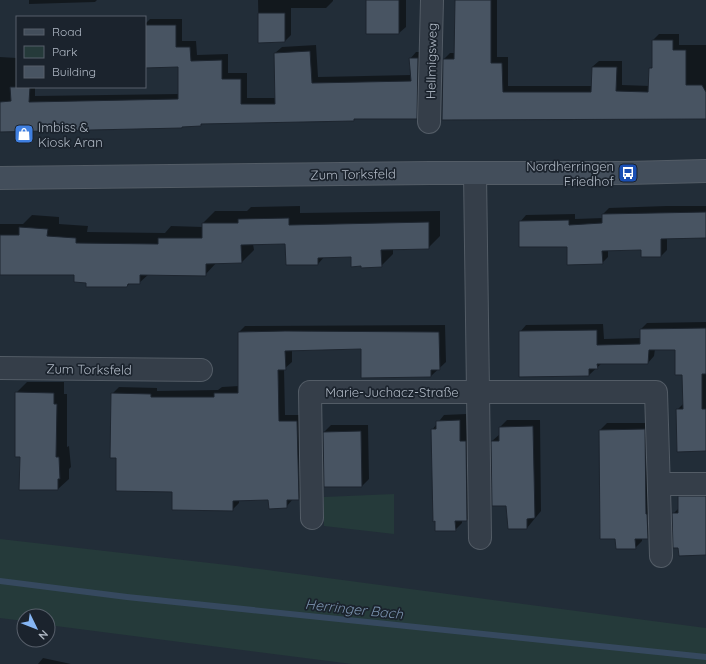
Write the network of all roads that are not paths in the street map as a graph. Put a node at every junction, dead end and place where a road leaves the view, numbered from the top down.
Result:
1 (432, 0) edge
2 (430, 122) dead end
3 (706, 171) edge
4 (475, 173) junction
5 (0, 178) edge
6 (0, 368) edge
7 (201, 370) dead end
8 (478, 391) junction
9 (659, 484) junction
10 (706, 484) edge
11 (312, 518) dead end
12 (480, 538) dead end
13 (661, 556) dead end

1 - 2 street, Hellmigsweg
3 - 4 main road, Zum Torksfeld
4 - 5 main road, Zum Torksfeld
4 - 8 street
6 - 7 street, Zum Torksfeld
8 - 9 street, Marie-Juchacz-Straße
8 - 11 street, Marie-Juchacz-Straße
8 - 12 street
9 - 10 street
9 - 13 street, Marie-Juchacz-Straße

